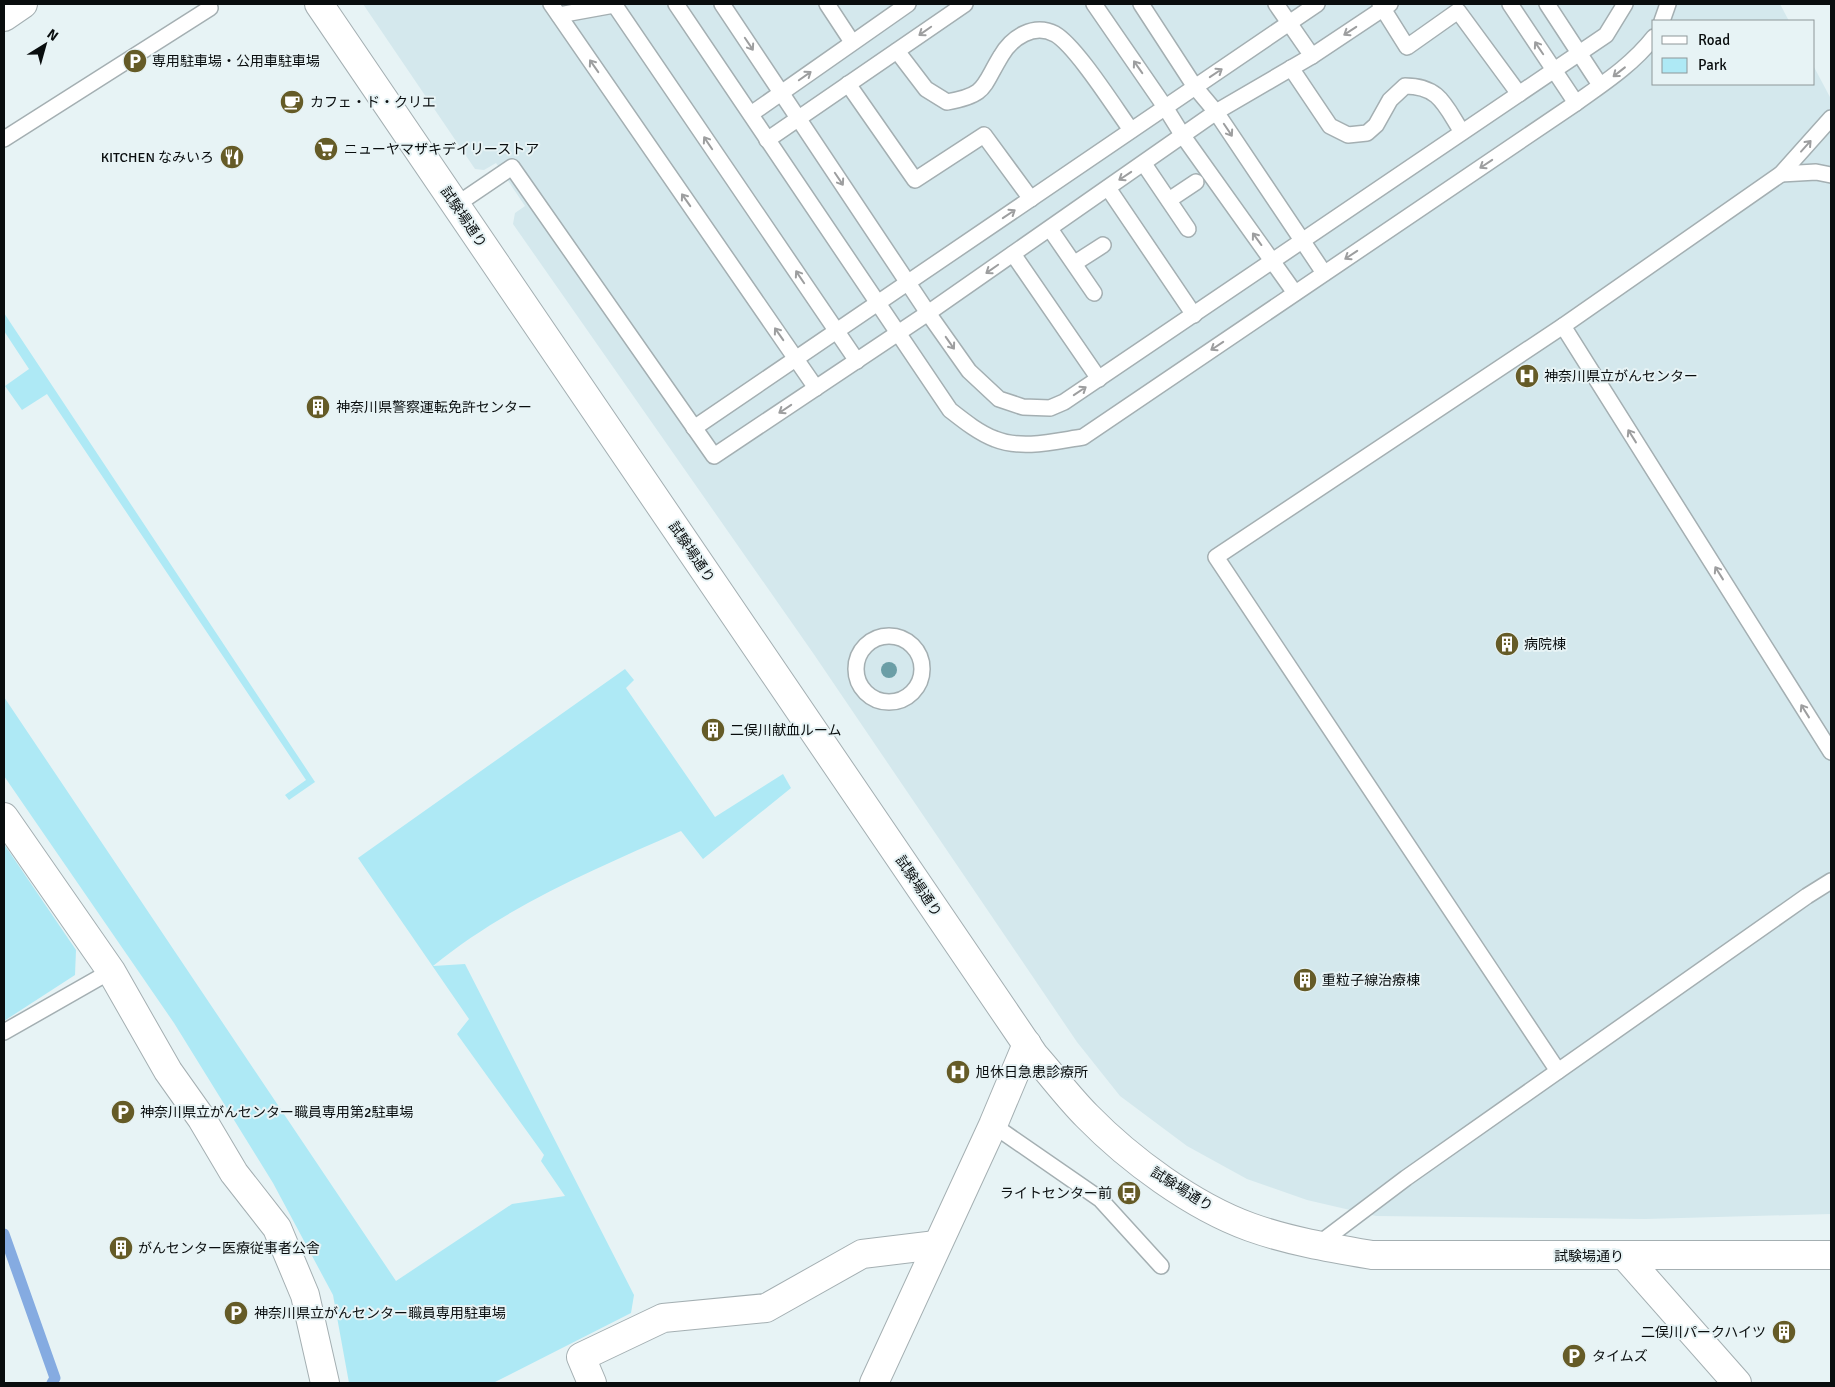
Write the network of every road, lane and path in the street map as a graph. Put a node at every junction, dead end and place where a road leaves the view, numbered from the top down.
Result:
1 (23, 4) edge
2 (319, 4) edge
3 (614, 4) edge
4 (676, 4) edge
5 (722, 4) edge
6 (827, 4) edge
7 (965, 4) edge
8 (1094, 4) edge
9 (1141, 4) edge
10 (1276, 4) edge
11 (1317, 4) edge
12 (1510, 4) edge
13 (1547, 4) edge
14 (1625, 4) edge
15 (1668, 4) edge
16 (904, 5) edge
17 (1385, 5) edge
18 (210, 8) dead end
19 (555, 9) edge
20 (4, 17) edge
21 (1662, 20) edge
22 (1289, 24) junction
23 (1652, 40) edge
24 (852, 42) junction
25 (897, 51) junction
26 (1579, 53) junction
27 (1312, 56) junction
28 (1291, 68) junction
29 (1554, 70) junction
30 (848, 84) junction
31 (1600, 85) junction
32 (1195, 87) junction
33 (781, 93) junction
34 (1519, 94) junction
35 (1576, 103) junction
36 (1165, 107) junction
37 (1216, 112) junction
38 (751, 114) junction
39 (799, 118) junction
40 (1831, 118) edge
41 (1131, 130) junction
42 (1462, 132) junction
43 (1183, 136) junction
44 (4, 139) edge
45 (767, 140) junction
46 (1144, 164) junction
47 (1781, 174) junction
48 (1831, 175) edge
49 (1196, 182) dead end
50 (1108, 188) junction
51 (1030, 199) junction
52 (1169, 200) junction
53 (456, 205) junction
54 (1050, 228) junction
55 (1188, 229) dead end
56 (1302, 241) junction
57 (1103, 245) dead end
58 (1013, 254) junction
59 (1273, 261) junction
60 (1075, 263) junction
61 (1324, 273) junction
62 (908, 282) junction
63 (1296, 292) junction
64 (1094, 293) dead end
65 (877, 304) junction
66 (928, 313) junction
67 (1194, 315) junction
68 (1563, 326) junction
69 (837, 331) junction
70 (897, 334) junction
71 (796, 359) junction
72 (857, 361) junction
73 (1099, 379) junction
74 (816, 388) junction
75 (694, 428) junction
76 (907, 697) joint
77 (1831, 752) edge
78 (4, 817) edge
79 (1831, 881) edge
80 (111, 971) junction
81 (4, 1032) edge
82 (1027, 1044) junction
83 (1558, 1071) junction
84 (993, 1125) junction
85 (936, 1245) junction
86 (1316, 1246) junction
87 (1624, 1255) junction
88 (1831, 1255) edge
89 (1161, 1266) dead end
90 (325, 1383) edge
91 (592, 1383) edge
92 (874, 1383) edge
93 (1737, 1383) edge

1 - 20 street
2 - 53 street, 試験場通り
3 - 19 lane
69 -> 3 lane
4 - 38 lane
5 -> 33 lane
6 - 24 lane
7 -> 25 lane
36 -> 8 lane
9 - 32 lane
10 - 22 lane
11 - 22 lane
29 -> 12 lane
13 - 26 lane
14 - 26 lane
15 - 21 lane
16 - 24 lane
17 -> 27 lane
17 - 34 lane
18 - 44 lane
71 -> 19 lane
22 - 27 lane
32 -> 22 lane
23 -> 31 lane
33 -> 24 lane
25 - 30 lane
25 - 41 lane
26 - 29 lane
26 - 31 lane
27 - 28 lane
28 - 37 lane
28 - 42 lane
29 - 34 lane
29 - 35 lane
30 - 39 lane
30 - 51 lane
31 - 35 lane
32 - 36 lane
32 - 37 lane
33 - 38 lane
33 - 39 lane
34 - 42 lane
35 -> 61 lane
36 - 41 lane
36 - 43 lane
37 - 43 lane
37 -> 56 lane
38 - 45 lane
39 - 45 lane
39 -> 62 lane
47 -> 40 lane
41 - 51 lane
42 - 56 lane
43 - 46 lane
59 -> 43 lane
45 - 65 lane
46 -> 50 lane
46 - 52 lane
47 - 48 lane
47 - 68 lane
49 - 52 lane
50 - 54 lane
50 - 67 lane
62 -> 51 lane
52 - 55 lane
53 - 75 lane
53 - 82 street, 試験場通り
54 - 58 lane
54 - 60 lane
56 - 59 lane
56 - 61 lane
57 - 60 lane
58 -> 66 lane
58 - 73 lane
59 - 63 lane
59 - 67 lane
60 - 64 lane
61 - 63 lane
62 - 65 lane
62 - 66 lane
63 -> 70 lane
65 - 69 lane
65 - 70 lane
66 - 70 lane
66 -> 73 lane
67 - 73 lane
77 -> 68 lane
68 - 83 lane
69 - 71 lane
69 - 72 lane
70 - 72 lane
71 - 74 lane
71 - 75 lane
72 - 74 lane
74 -> 75 lane
76 - 76 lane
78 - 80 street
79 - 83 lane
80 - 81 lane
80 - 90 street
82 - 84 street
82 - 86 street, 試験場通り
83 - 86 lane
84 - 85 street
84 - 89 lane
85 - 91 street
85 - 92 street
86 - 87 street, 試験場通り
87 - 88 street, 試験場通り
87 - 93 street

